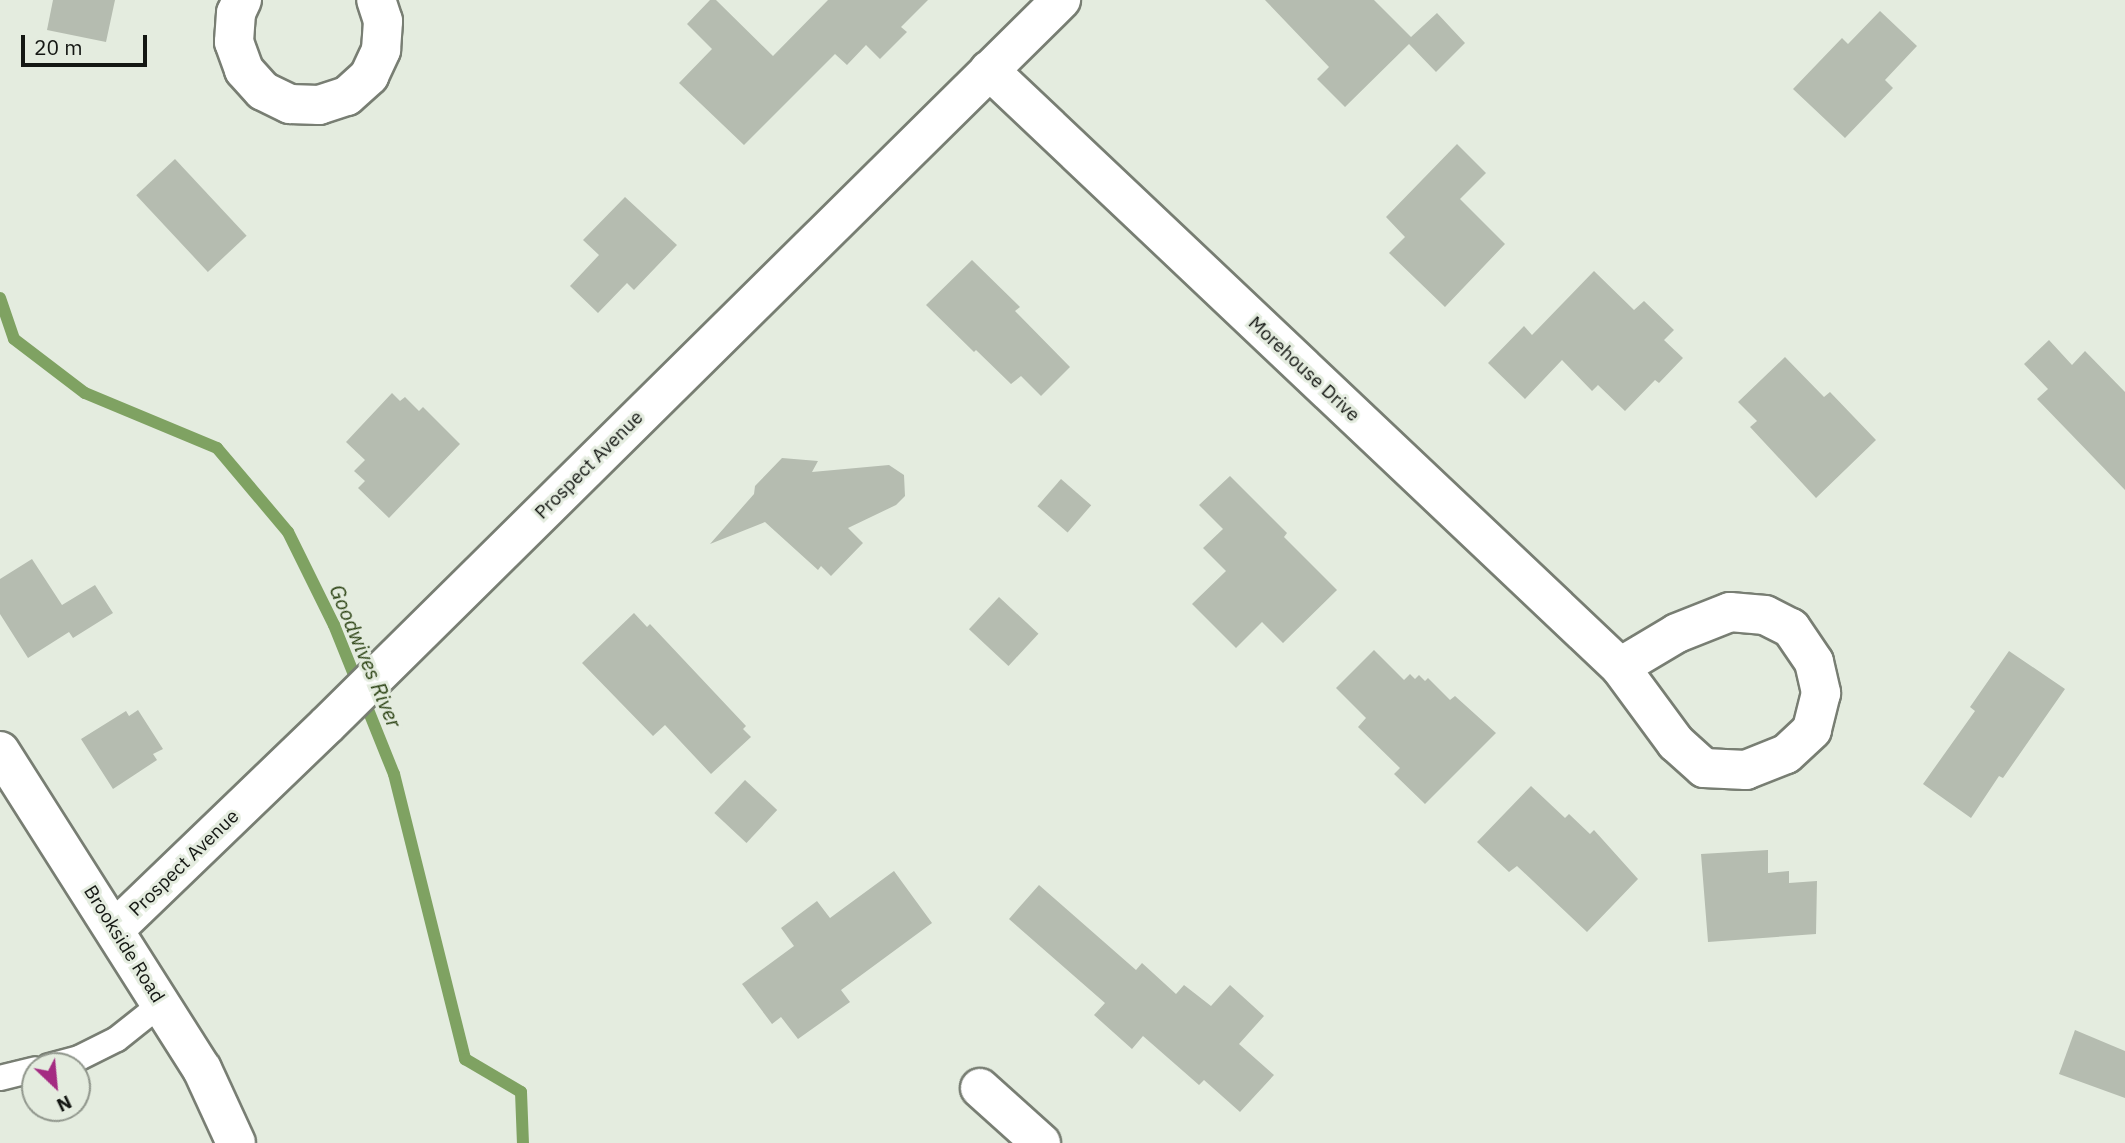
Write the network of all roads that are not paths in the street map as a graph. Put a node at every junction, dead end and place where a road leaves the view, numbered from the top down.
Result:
1 (242, 0) edge
2 (376, 0) edge
3 (1061, 0) edge
4 (989, 70) junction
5 (1620, 667) junction
6 (0, 751) edge
7 (115, 929) junction
8 (161, 1004) junction
9 (91, 1052) edge
10 (21, 1073) edge
11 (0, 1078) edge
12 (981, 1088) dead end
13 (236, 1143) edge
14 (1041, 1143) edge

1 - 2 street
3 - 4 street, Prospect Avenue
4 - 5 street, Morehouse Drive
4 - 7 street, Prospect Avenue
5 - 5 street, Morehouse Drive
6 - 7 street, Brookside Road
7 - 8 street, Brookside Road
8 - 9 lane
8 - 13 street, Brookside Road
10 - 11 lane
12 - 14 street

